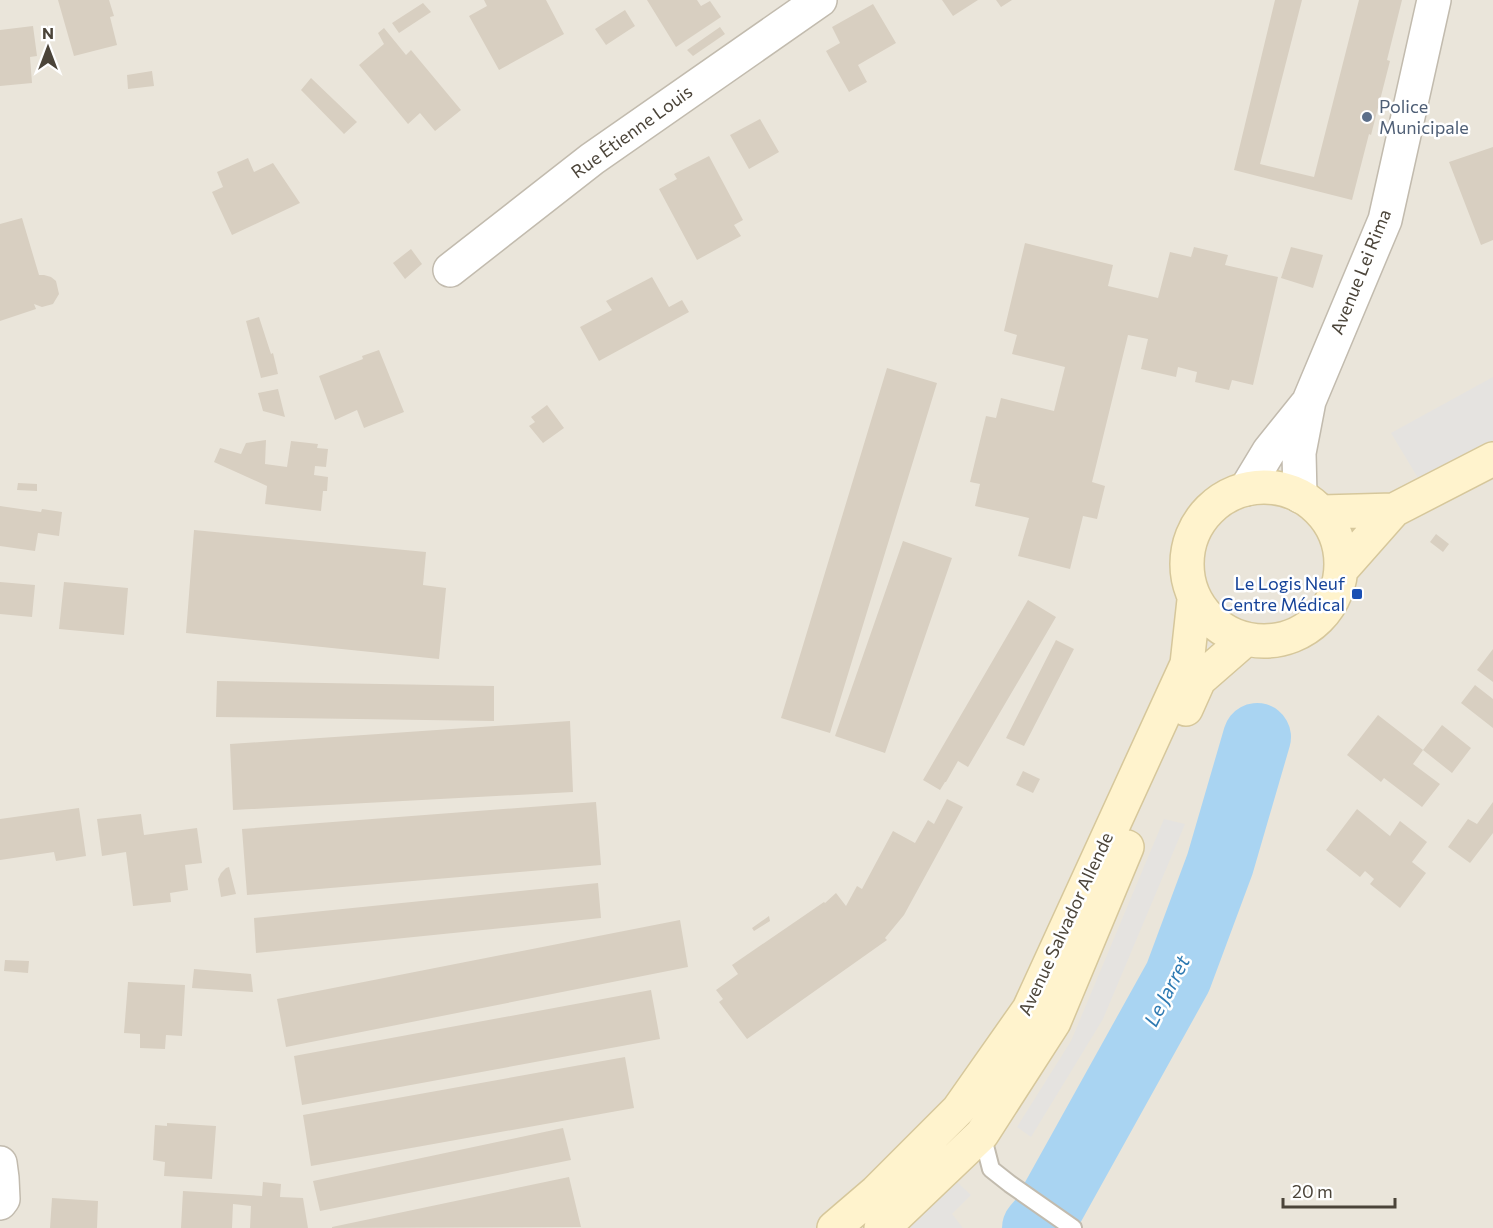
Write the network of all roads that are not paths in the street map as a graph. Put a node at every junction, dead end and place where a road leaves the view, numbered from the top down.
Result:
1 (1434, 0) edge
2 (800, 6) edge
3 (450, 270) dead end
4 (1309, 401) junction
5 (1493, 459) edge
6 (1246, 489) junction
7 (1311, 504) junction
8 (1394, 510) junction
9 (1341, 570) junction
10 (1194, 600) junction
11 (1246, 639) junction
12 (982, 1134) junction
13 (0, 1164) edge
14 (0, 1203) edge
15 (1069, 1226) edge
16 (834, 1228) edge
17 (881, 1228) edge

1 - 4 street, Avenue Lei Rima
2 - 3 street, Rue Étienne Louis
4 - 6 street, Avenue Lei Rima
4 - 7 street, Avenue Lei Rima
5 - 8 main road
6 - 7 main road
6 - 10 main road
7 - 8 main road
7 - 9 main road
8 - 9 main road
9 - 11 main road
10 - 11 main road
10 - 16 main road, Avenue Salvador Allende
11 - 12 main road, Avenue Salvador Allende
12 - 15 lane
12 - 17 main road, Avenue Salvador Allende
13 - 14 street

